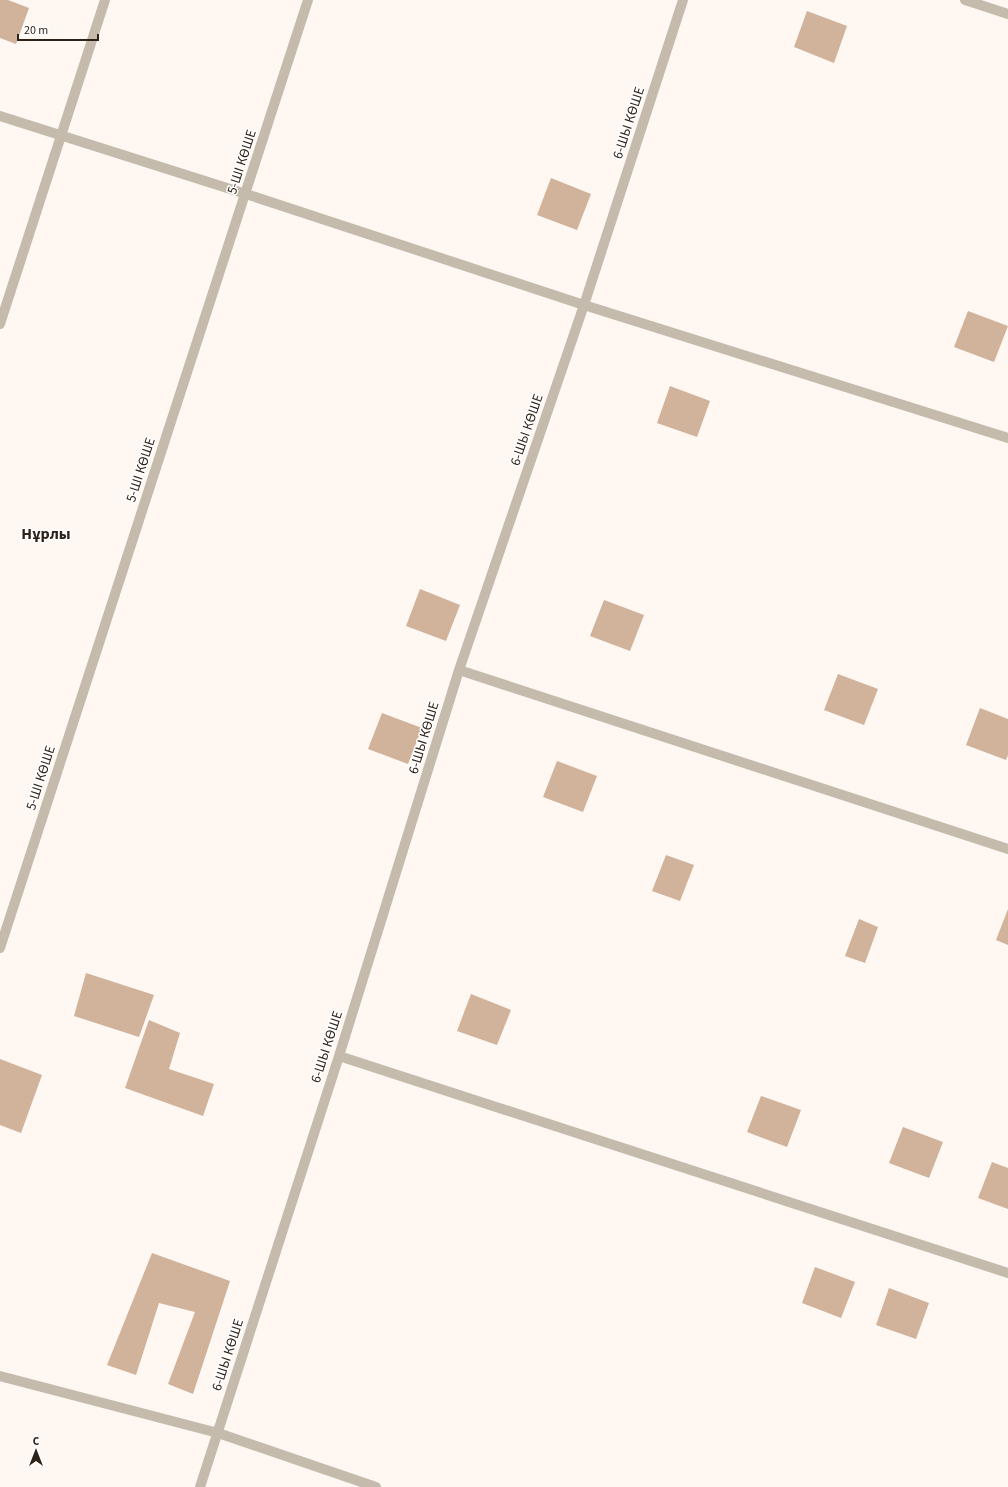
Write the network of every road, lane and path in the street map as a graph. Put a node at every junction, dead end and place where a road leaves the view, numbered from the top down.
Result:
1 (105, 0) edge
2 (308, 0) edge
3 (683, 0) edge
4 (965, 0) edge
5 (1008, 14) edge
6 (0, 116) edge
7 (61, 136) junction
8 (246, 194) junction
9 (584, 305) junction
10 (0, 324) edge
11 (1008, 438) edge
12 (459, 670) junction
13 (1008, 849) edge
14 (0, 948) edge
15 (339, 1056) junction
16 (1008, 1273) edge
17 (0, 1376) edge
18 (218, 1433) junction
19 (200, 1487) edge
20 (376, 1487) edge

1 - 7 lane
2 - 8 lane, 5-ШІ КӨШЕ
3 - 9 lane, 6-ШЫ КӨШЕ
4 - 5 lane
6 - 7 lane
7 - 8 lane
7 - 10 lane
8 - 9 lane
8 - 14 lane, 5-ШІ КӨШЕ
9 - 11 lane
9 - 12 lane, 6-ШЫ КӨШЕ
12 - 13 lane
12 - 15 lane, 6-ШЫ КӨШЕ
15 - 16 lane
15 - 18 lane, 6-ШЫ КӨШЕ
17 - 18 lane
18 - 19 lane, 6-ШЫ КӨШЕ
18 - 20 lane

